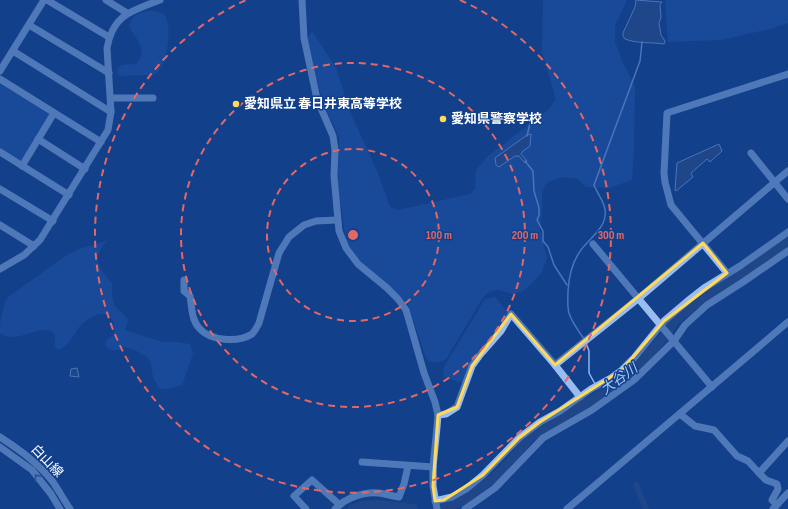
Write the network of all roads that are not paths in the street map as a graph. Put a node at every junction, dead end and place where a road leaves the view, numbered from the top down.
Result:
1 (45, 0) edge
2 (106, 0) edge
3 (160, 0) edge
4 (302, 0) edge
5 (127, 13) junction
6 (29, 25) junction
7 (109, 37) junction
8 (13, 51) junction
9 (0, 72) edge
10 (109, 73) junction
11 (788, 74) edge
12 (0, 79) edge
13 (111, 98) junction
14 (153, 98) dead end
15 (111, 112) junction
16 (54, 113) junction
17 (38, 139) junction
18 (101, 142) junction
19 (0, 152) edge
20 (751, 153) dead end
21 (22, 166) junction
22 (85, 169) junction
23 (788, 172) edge
24 (775, 183) junction
25 (0, 189) edge
26 (69, 195) junction
27 (788, 199) edge
28 (337, 220) junction
29 (53, 221) junction
30 (0, 225) edge
31 (788, 232) edge
32 (704, 243) junction
33 (593, 244) dead end
34 (34, 246) junction
35 (788, 251) edge
36 (2, 266) edge
37 (727, 273) junction
38 (184, 280) dead end
39 (639, 298) junction
40 (788, 322) edge
41 (661, 325) junction
42 (673, 340) junction
43 (555, 365) junction
44 (712, 387) junction
45 (580, 396) junction
46 (680, 414) junction
47 (438, 415) junction
48 (0, 437) edge
49 (788, 441) edge
50 (0, 447) edge
51 (362, 462) dead end
52 (408, 466) junction
53 (433, 467) junction
54 (759, 473) junction
55 (788, 493) edge
56 (436, 505) edge
57 (337, 507) edge
58 (775, 507) edge
59 (60, 509) edge
60 (70, 509) edge
61 (306, 509) edge
62 (465, 509) edge
63 (567, 509) edge

1 - 6 street
1 - 7 street
2 - 5 street
3 - 5 street
4 - 28 street
5 - 7 street
6 - 8 street
6 - 10 street
7 - 10 street
8 - 9 street
8 - 15 street
10 - 13 street
11 - 32 street
12 - 16 street
13 - 14 street
13 - 15 street
15 - 18 street
16 - 17 street
16 - 18 street
17 - 21 street
17 - 22 street
18 - 22 street
19 - 21 street
20 - 24 street
21 - 26 street
22 - 26 street
23 - 24 street
24 - 27 street
24 - 32 street
25 - 29 street
26 - 29 street
28 - 38 street
28 - 47 street
29 - 34 street
30 - 34 street
31 - 37 street
32 - 37 street
32 - 39 street
33 - 39 street
34 - 36 street
35 - 42 street
37 - 41 street
39 - 41 street
39 - 43 street
40 - 44 street
41 - 42 street
41 - 45 street
42 - 44 street
42 - 62 street
43 - 45 street
43 - 47 street
44 - 46 street
45 - 56 street
46 - 54 street
46 - 63 street
47 - 53 street
48 - 60 street, 白山線
49 - 54 street
59 -> 50 street, 白山線
51 - 52 street
52 - 53 street
52 - 57 street
53 - 56 street
54 - 58 street
55 - 58 street
57 - 61 street

